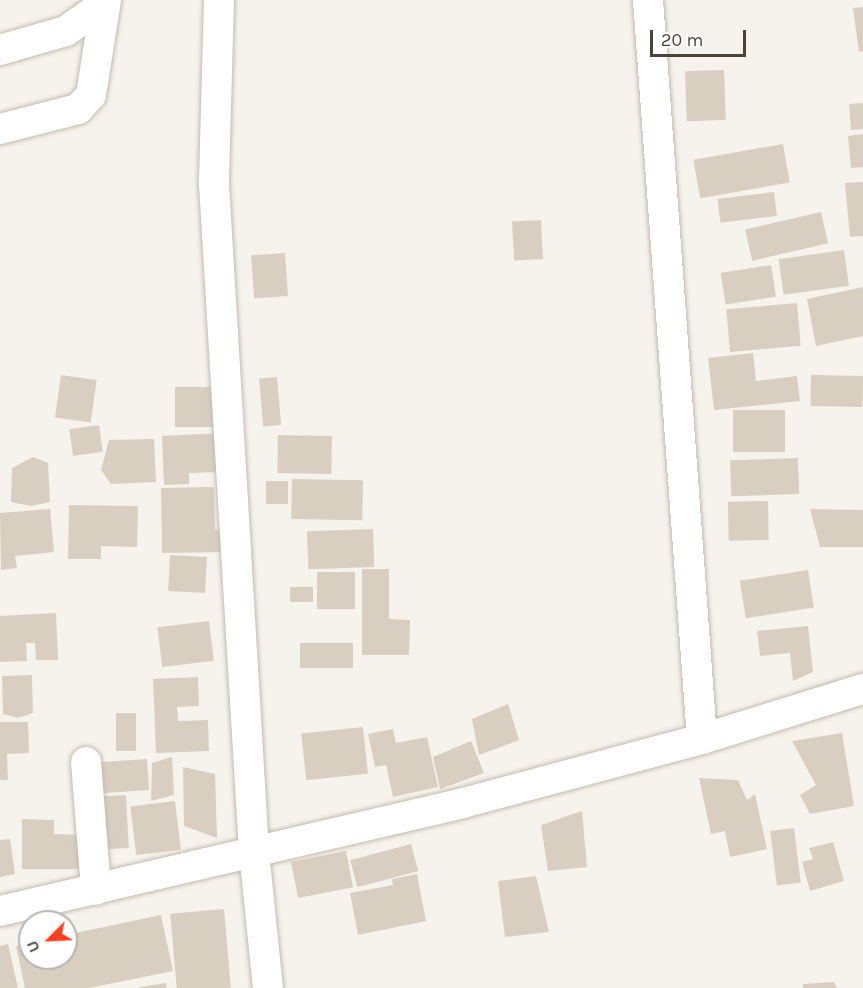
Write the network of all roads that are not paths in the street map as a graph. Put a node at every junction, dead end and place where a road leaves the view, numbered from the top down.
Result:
1 (219, 0) edge
2 (648, 0) edge
3 (105, 2) edge
4 (0, 50) edge
5 (0, 129) edge
6 (863, 689) edge
7 (702, 739) junction
8 (86, 762) dead end
9 (255, 851) junction
10 (96, 890) junction
11 (0, 911) edge
12 (268, 988) edge

1 - 9 street
2 - 7 street
3 - 4 street
3 - 5 street
6 - 7 street
7 - 9 street
8 - 10 street
9 - 10 street
9 - 12 street
10 - 11 street

